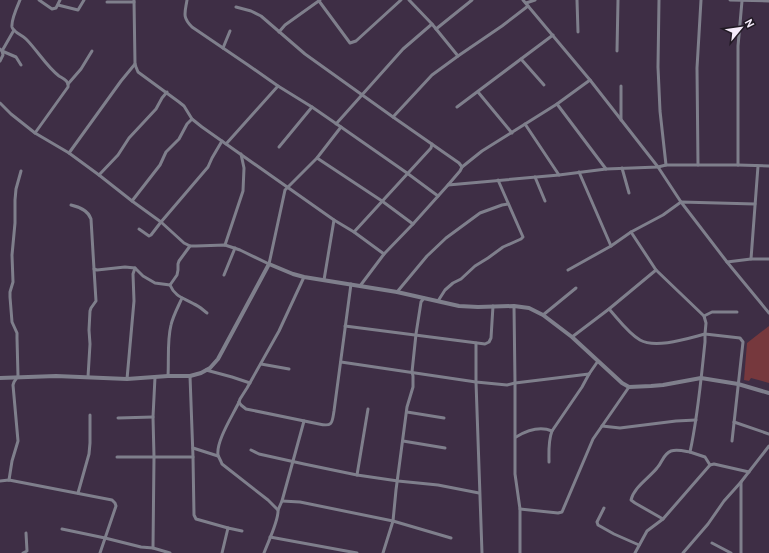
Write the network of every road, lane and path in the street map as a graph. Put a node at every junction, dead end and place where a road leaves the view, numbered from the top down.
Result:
1 (20, 0) edge
2 (38, 0) edge
3 (60, 0) edge
4 (84, 0) edge
5 (187, 0) edge
6 (319, 0) edge
7 (401, 0) edge
8 (409, 0) edge
9 (472, 0) edge
10 (535, 0) edge
11 (577, 0) edge
12 (618, 0) edge
13 (659, 0) edge
14 (701, 0) edge
15 (730, 0) edge
16 (134, 1) edge
17 (742, 1) edge
18 (107, 2) dead end
19 (769, 2) edge
20 (526, 3) edge
21 (58, 5) junction
22 (236, 7) dead end
23 (432, 24) junction
24 (436, 29) junction
25 (14, 30) junction
26 (230, 31) dead end
27 (279, 32) junction
28 (578, 32) dead end
29 (553, 35) junction
30 (223, 48) junction
31 (1, 50) edge
32 (92, 51) dead end
33 (617, 51) dead end
34 (458, 56) junction
35 (521, 59) junction
36 (0, 61) edge
37 (135, 64) junction
38 (21, 65) dead end
39 (590, 80) junction
40 (68, 84) junction
41 (544, 85) dead end
42 (278, 86) junction
43 (621, 86) dead end
44 (167, 92) junction
45 (478, 92) junction
46 (362, 95) junction
47 (0, 104) edge
48 (557, 104) junction
49 (312, 107) junction
50 (457, 107) dead end
51 (393, 117) junction
52 (192, 119) junction
53 (621, 120) junction
54 (336, 124) junction
55 (525, 124) junction
56 (341, 127) junction
57 (35, 133) junction
58 (512, 133) junction
59 (222, 141) junction
60 (226, 144) junction
61 (432, 144) junction
62 (279, 147) dead end
63 (69, 153) junction
64 (241, 154) junction
65 (317, 158) junction
66 (698, 164) junction
67 (666, 165) junction
68 (738, 165) junction
69 (758, 166) junction
70 (769, 166) edge
71 (462, 167) junction
72 (658, 167) junction
73 (622, 168) junction
74 (606, 169) junction
75 (21, 171) dead end
76 (579, 172) junction
77 (408, 173) junction
78 (559, 174) junction
79 (99, 175) junction
80 (535, 177) junction
81 (498, 180) junction
82 (448, 185) junction
83 (287, 187) junction
84 (629, 194) dead end
85 (438, 196) junction
86 (132, 201) junction
87 (382, 201) junction
88 (545, 201) dead end
89 (681, 202) junction
90 (508, 204) junction
91 (755, 204) junction
92 (71, 205) dead end
93 (334, 220) junction
94 (161, 222) junction
95 (413, 224) junction
96 (139, 229) dead end
97 (354, 232) junction
98 (631, 232) junction
99 (225, 245) junction
100 (190, 246) junction
101 (611, 246) junction
102 (235, 248) junction
103 (384, 254) junction
104 (751, 259) junction
105 (769, 259) edge
106 (727, 262) junction
107 (269, 264) junction
108 (135, 268) junction
109 (94, 269) junction
110 (568, 270) dead end
111 (656, 270) junction
112 (224, 275) dead end
113 (304, 277) junction
114 (324, 280) junction
115 (351, 284) junction
116 (170, 285) junction
117 (360, 286) junction
118 (576, 288) dead end
119 (397, 292) junction
120 (182, 298) junction
121 (424, 298) junction
122 (438, 301) junction
123 (493, 306) junction
124 (514, 306) junction
125 (609, 309) junction
126 (737, 312) dead end
127 (207, 313) dead end
128 (769, 313) edge
129 (543, 315) junction
130 (704, 316) junction
131 (345, 326) junction
132 (416, 334) junction
133 (705, 334) junction
134 (572, 337) junction
135 (476, 343) junction
136 (598, 361) junction
137 (341, 362) junction
138 (261, 364) junction
139 (289, 369) dead end
140 (206, 370) junction
141 (412, 372) junction
142 (589, 374) junction
143 (18, 376) junction
144 (168, 376) junction
145 (190, 376) junction
146 (88, 377) junction
147 (155, 377) junction
148 (0, 378) edge
149 (701, 378) junction
150 (127, 379) junction
151 (476, 382) junction
152 (250, 383) junction
153 (515, 383) junction
154 (738, 384) junction
155 (629, 387) junction
156 (769, 393) edge
157 (239, 402) junction
158 (368, 409) dead end
159 (406, 412) junction
160 (90, 415) dead end
161 (153, 417) junction
162 (118, 418) dead end
163 (444, 418) dead end
164 (696, 420) junction
165 (304, 421) junction
166 (734, 422) junction
167 (602, 426) junction
168 (552, 431) junction
169 (769, 434) edge
170 (516, 437) junction
171 (403, 441) junction
172 (732, 441) dead end
173 (769, 446) edge
174 (193, 448) junction
175 (445, 448) dead end
176 (251, 450) dead end
177 (690, 452) junction
178 (117, 456) dead end
179 (218, 456) junction
180 (154, 457) junction
181 (193, 457) junction
182 (292, 462) junction
183 (549, 462) dead end
184 (710, 465) junction
185 (749, 472) junction
186 (358, 475) junction
187 (9, 480) junction
188 (0, 481) edge
189 (398, 481) junction
190 (741, 482) junction
191 (78, 493) junction
192 (479, 493) junction
193 (282, 501) junction
194 (604, 508) dead end
195 (520, 509) junction
196 (278, 510) junction
197 (663, 519) junction
198 (394, 521) junction
199 (228, 528) junction
200 (62, 529) dead end
201 (242, 531) dead end
202 (26, 533) dead end
203 (270, 537) junction
204 (105, 538) junction
205 (451, 538) dead end
206 (712, 544) dead end
207 (639, 545) junction
208 (141, 547) junction
209 (153, 548) junction
210 (23, 553) edge
211 (100, 553) edge
212 (140, 553) edge
213 (170, 553) edge
214 (222, 553) edge
215 (264, 553) edge
216 (357, 553) edge
217 (383, 553) edge
218 (482, 553) edge
219 (520, 553) edge
220 (635, 553) edge
221 (684, 553) edge
222 (730, 553) edge
223 (741, 553) edge

1 - 25 street
2 - 21 street
3 - 21 street
4 - 21 street
5 - 30 street
6 - 7 street
6 - 27 street
8 - 23 street
9 - 24 street
10 - 20 street
11 - 28 street
12 - 33 street
13 - 67 street
14 - 66 street
15 - 17 street
16 - 18 street
16 - 37 street
17 - 19 street
17 - 68 street
20 - 29 street
20 - 34 street
22 - 27 street
23 - 24 street
23 - 46 street
24 - 34 street
25 - 31 street
25 - 40 street
26 - 30 street
27 - 46 street
29 - 35 street
29 - 39 street
30 - 42 street
31 - 36 street
31 - 38 street
32 - 40 street
34 - 51 street
35 - 41 street
35 - 45 street
37 - 44 street
37 - 63 street
39 - 48 street
39 - 53 street
40 - 57 street
42 - 49 street
42 - 60 street
43 - 53 street
44 - 52 street
44 - 79 street
45 - 50 street
45 - 58 street
46 - 51 street
46 - 54 street
47 - 57 street
48 - 55 street
48 - 74 street
49 - 54 street
49 - 62 street
51 - 61 street
52 - 59 street
52 - 86 street
53 - 72 street
54 - 56 street
55 - 58 street
55 - 78 street
56 - 65 street
56 - 77 street
57 - 63 street
58 - 71 street
59 - 60 street
59 - 94 street
60 - 64 street
61 - 71 street
61 - 77 street
63 - 79 street
64 - 83 street
64 - 99 street
65 - 83 street
65 - 87 street
66 - 67 street
66 - 68 street
67 - 72 street
68 - 69 street
69 - 70 street
69 - 91 street
71 - 82 street
72 - 73 street
72 - 89 street
73 - 74 street
73 - 84 street
74 - 76 street
75 - 143 street
76 - 78 street
76 - 101 street
77 - 85 street
77 - 87 street
78 - 80 street
79 - 86 street
80 - 81 street
80 - 88 street
81 - 82 street
81 - 90 street
82 - 85 street
83 - 93 street
83 - 107 street
85 - 95 street
86 - 94 street
87 - 95 street
87 - 97 street
89 - 91 street
89 - 98 street
89 - 106 street
90 - 119 street
90 - 122 street
91 - 104 street
92 - 109 street
93 - 97 street
93 - 114 street
94 - 96 street
94 - 100 street
95 - 103 street
97 - 103 street
98 - 101 street
98 - 111 street
99 - 100 street
99 - 102 street
100 - 116 street
101 - 110 street
102 - 107 street
102 - 112 street
103 - 117 street
104 - 105 street
104 - 106 street
106 - 128 street
107 - 113 street
107 - 140 street
108 - 109 street
108 - 116 street
108 - 150 street
109 - 146 street
111 - 125 street
111 - 130 street
113 - 114 street
113 - 138 street
114 - 115 street
115 - 117 street
115 - 131 street
116 - 120 street
117 - 119 street
118 - 129 street
119 - 121 street
120 - 127 street
120 - 144 street
121 - 122 street
121 - 132 street
122 - 123 street
123 - 124 street
123 - 135 street
124 - 129 street
124 - 153 street
125 - 133 street
125 - 134 street
126 - 130 street
129 - 134 street
130 - 133 street
131 - 132 street
131 - 137 street
132 - 135 street
132 - 141 street
133 - 149 street
133 - 154 street
134 - 136 street
135 - 151 street
136 - 142 street
136 - 155 street
137 - 141 street
137 - 165 street
138 - 139 street
138 - 152 street
140 - 145 street
140 - 152 street
141 - 151 street
141 - 159 street
142 - 153 street
142 - 168 street
143 - 146 street
143 - 148 street
143 - 187 street
144 - 145 street
144 - 147 street
145 - 174 street
146 - 150 street
147 - 150 street
147 - 161 street
149 - 154 street
149 - 155 street
149 - 164 street
151 - 153 street
151 - 192 street
152 - 157 street
153 - 170 street
154 - 156 street
154 - 166 street
155 - 167 street
157 - 165 street
157 - 179 street
158 - 186 street
159 - 163 street
159 - 171 street
160 - 191 street
161 - 162 street
161 - 180 street
164 - 167 street
164 - 177 street
165 - 182 street
166 - 169 street
166 - 172 street
167 - 195 street
168 - 170 street
168 - 183 street
170 - 195 street
171 - 175 street
171 - 189 street
173 - 185 street
174 - 179 street
174 - 181 street
176 - 182 street
177 - 184 street
177 - 197 street
178 - 180 street
179 - 196 street
180 - 181 street
180 - 209 street
181 - 199 street
182 - 186 street
182 - 193 street
184 - 185 street
184 - 197 street
185 - 190 street
186 - 189 street
187 - 188 street
187 - 191 street
189 - 192 street
189 - 198 street
190 - 221 street
190 - 223 street
191 - 204 street
192 - 218 street
193 - 196 street
193 - 198 street
194 - 207 street
195 - 219 street
196 - 203 street
197 - 207 street
198 - 205 street
198 - 217 street
199 - 201 street
199 - 214 street
200 - 204 street
202 - 210 street
203 - 215 street
203 - 216 street
204 - 208 street
204 - 211 street
206 - 222 street
207 - 220 street
208 - 209 street
208 - 212 street
209 - 213 street

